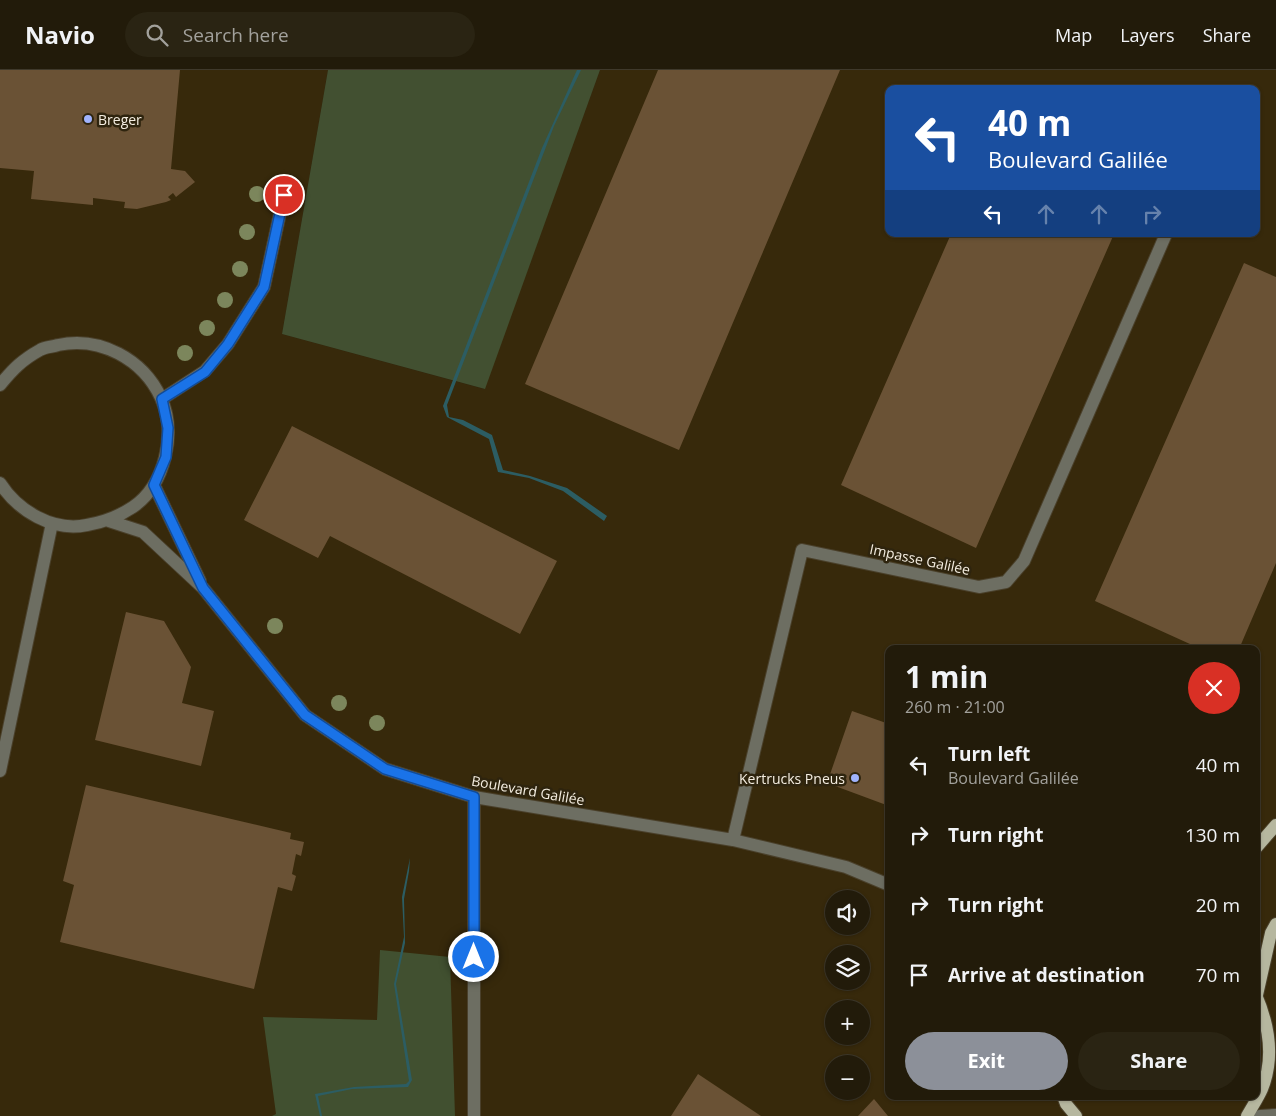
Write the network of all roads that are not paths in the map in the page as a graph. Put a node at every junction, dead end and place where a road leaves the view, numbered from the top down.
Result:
1 (284, 195) dead end
2 (1165, 237) edge
3 (0, 385) edge
4 (162, 399) junction
5 (0, 484) edge
6 (154, 485) junction
7 (4, 496) edge
8 (108, 521) junction
9 (52, 523) junction
10 (203, 588) junction
11 (0, 771) edge
12 (474, 797) junction
13 (1276, 825) edge
14 (733, 840) junction
15 (1260, 843) edge
16 (885, 883) edge
17 (1276, 924) edge
18 (1260, 978) edge
19 (1260, 1005) edge
20 (1272, 1049) edge
21 (1260, 1092) edge
22 (1255, 1100) edge
23 (1064, 1105) edge
24 (1276, 1115) edge
25 (474, 1116) edge
26 (1076, 1116) edge
27 (1246, 1116) edge
28 (1260, 1116) edge

1 - 4 street
2 - 14 street, Impasse Galilée
3 - 4 street
4 - 6 street
5 - 7 street
6 - 8 street
6 - 10 street, Boulevard Galilée
7 - 9 street
8 - 9 street
8 - 10 street, Boulevard Galilée
9 - 11 street
10 - 12 street, Boulevard Galilée
12 - 14 street, Boulevard Galilée
12 - 25 street
13 - 15 main road
14 - 16 street, Boulevard Galilée
17 - 18 main road
19 - 20 main road
20 - 21 main road
22 - 27 main road
23 - 26 main road
24 - 28 street

